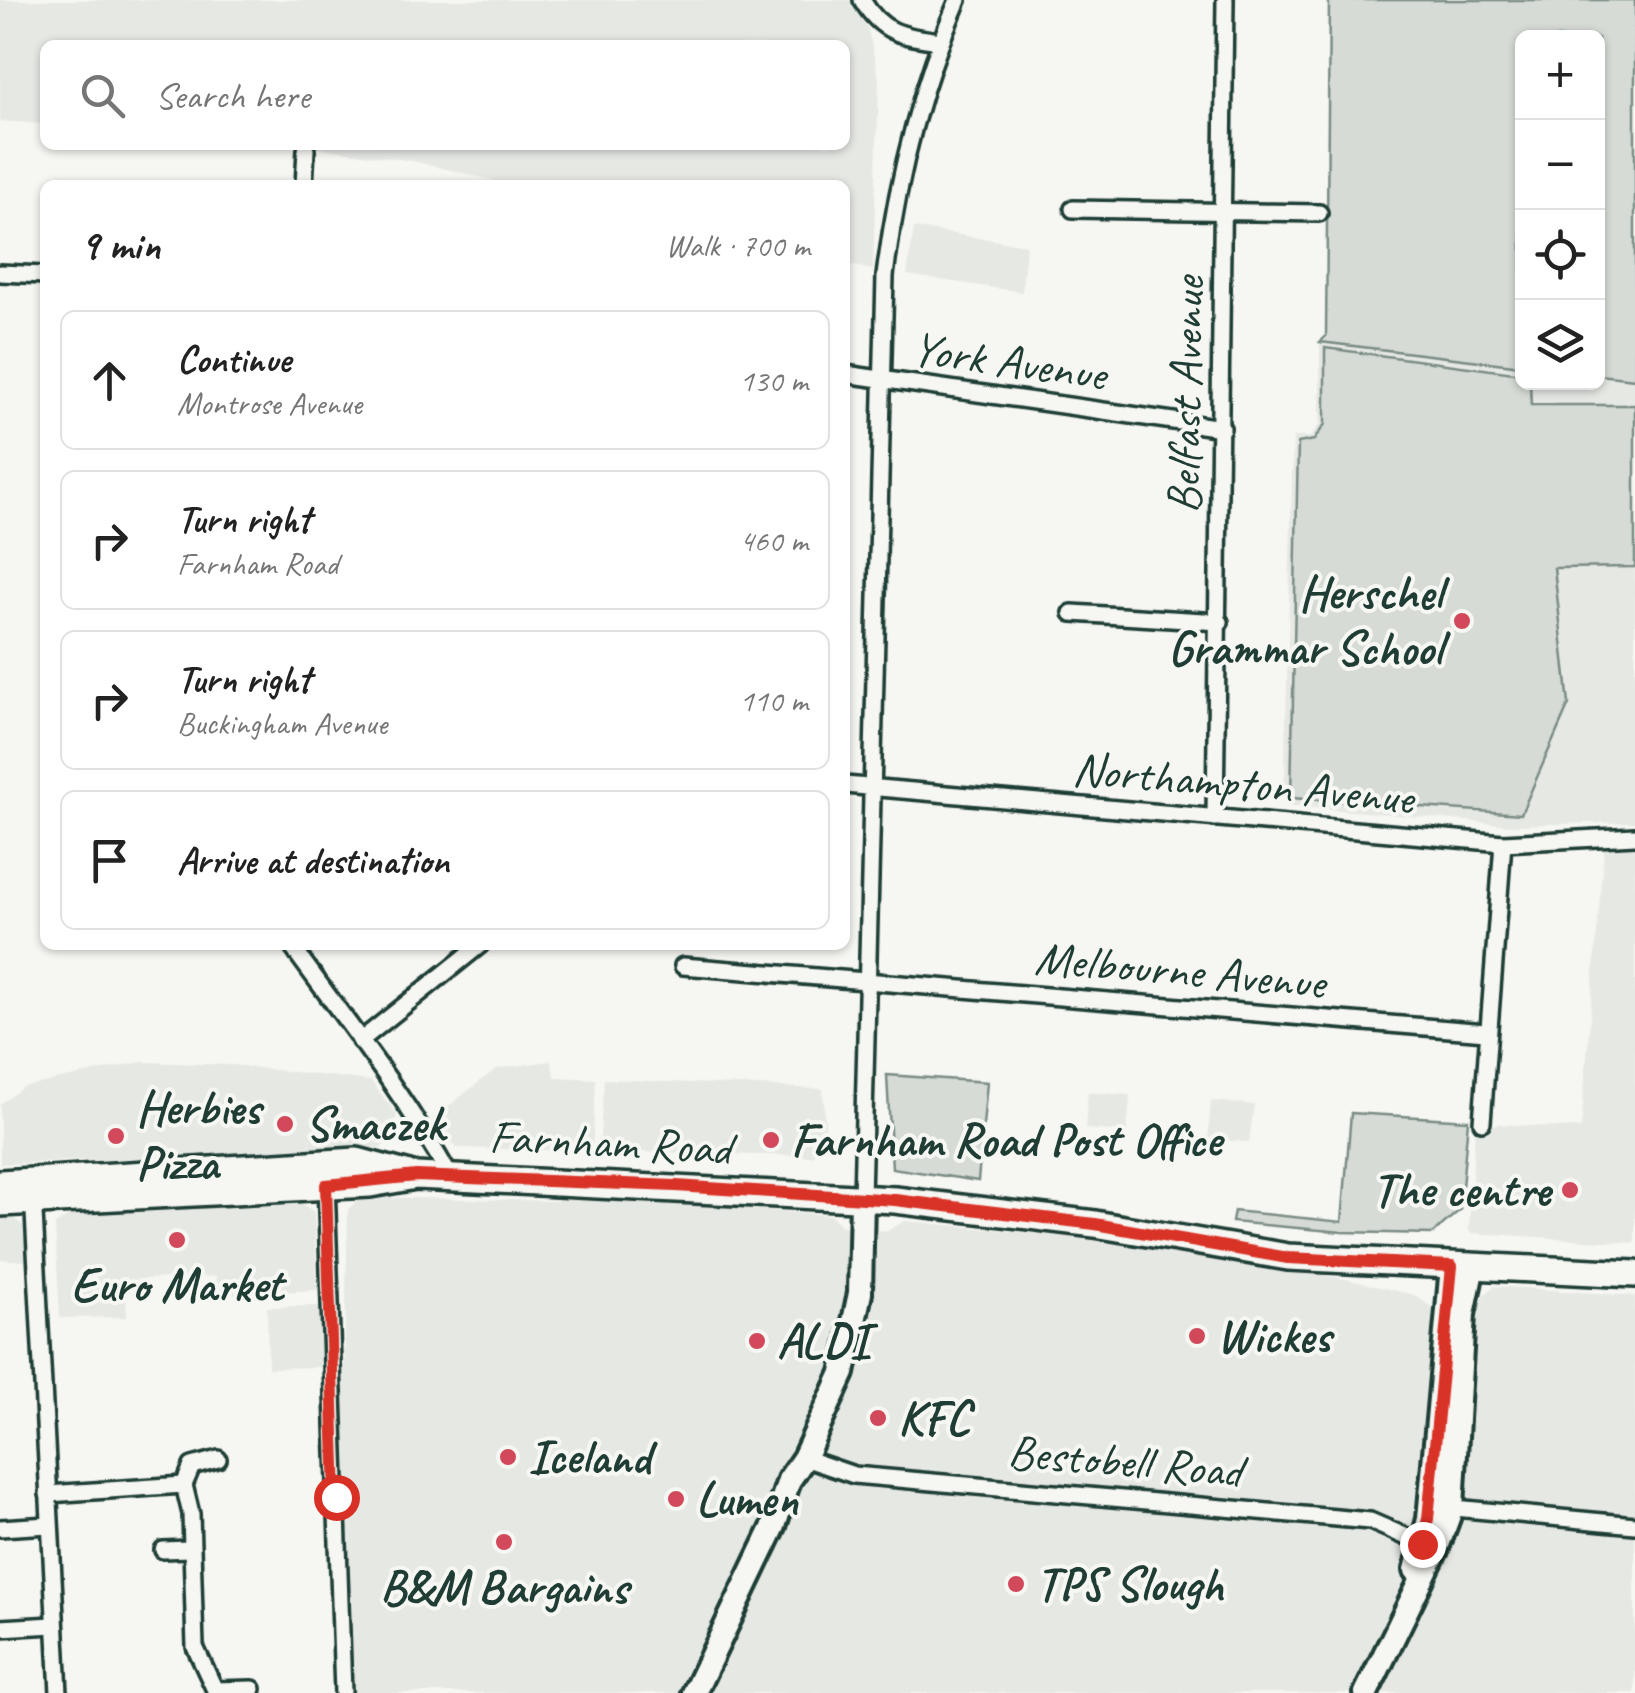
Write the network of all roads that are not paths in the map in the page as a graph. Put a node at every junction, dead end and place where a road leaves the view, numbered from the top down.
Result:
1 (862, 0) edge
2 (958, 0) edge
3 (1225, 0) edge
4 (940, 41) junction
5 (306, 150) dead end
6 (304, 180) edge
7 (1074, 209) dead end
8 (1224, 212) junction
9 (1319, 214) dead end
10 (0, 273) edge
11 (40, 275) edge
12 (850, 375) edge
13 (883, 381) junction
14 (1222, 428) junction
15 (1072, 614) dead end
16 (1220, 622) junction
17 (850, 786) edge
18 (873, 788) junction
19 (1215, 818) junction
20 (1635, 836) edge
21 (1503, 843) junction
22 (295, 950) edge
23 (474, 950) edge
24 (683, 966) dead end
25 (867, 982) junction
26 (1486, 1032) junction
27 (360, 1041) junction
28 (1482, 1122) dead end
29 (326, 1175) junction
30 (451, 1178) junction
31 (0, 1183) edge
32 (33, 1192) junction
33 (862, 1198) junction
34 (0, 1204) edge
35 (1463, 1266) junction
36 (1635, 1274) edge
37 (804, 1458) junction
38 (218, 1459) dead end
39 (184, 1485) junction
40 (48, 1494) junction
41 (1441, 1507) junction
42 (1635, 1524) edge
43 (49, 1526) junction
44 (0, 1528) edge
45 (1429, 1547) junction
46 (190, 1549) junction
47 (163, 1550) dead end
48 (54, 1624) junction
49 (0, 1628) edge
50 (253, 1689) dead end
51 (215, 1692) edge
52 (59, 1693) edge
53 (343, 1693) edge
54 (694, 1693) edge
55 (1366, 1693) edge

1 - 4 street
2 - 4 street
3 - 8 street, Belfast Avenue
4 - 13 street
5 - 6 street
7 - 8 street
8 - 9 street, Belfast Avenue
8 - 14 street, Belfast Avenue
10 - 11 street
12 - 13 street, York Avenue
13 - 14 street, York Avenue
13 - 18 street
14 - 16 street, Belfast Avenue
15 - 16 street
16 - 19 street, Belfast Avenue
17 - 18 street, Northampton Avenue
18 - 19 street, Northampton Avenue
18 - 25 street
19 - 21 street, Northampton Avenue
20 - 21 street, Northampton Avenue
21 - 26 street
22 - 27 street
23 - 27 street
24 - 25 street, Melbourne Avenue
25 - 26 street, Melbourne Avenue
25 - 33 street
26 - 28 street
27 - 30 street
29 - 30 main road, Farnham Road
29 - 32 main road, Farnham Road
29 - 53 street
30 - 33 main road, Farnham Road
31 - 32 main road, Farnham Road
32 - 34 main road, Farnham Road
32 - 40 street
33 - 35 main road, Farnham Road
33 - 37 street
35 - 36 main road, Farnham Road
35 - 41 street
37 - 45 street, Bestobell Road
37 - 54 street
38 - 39 street
39 - 40 street
39 - 46 street
40 - 43 street
41 - 42 street
41 - 45 street
43 - 44 street
43 - 48 street
45 - 55 street
46 - 47 street
46 - 51 street
48 - 49 street
48 - 52 street
50 - 51 street

